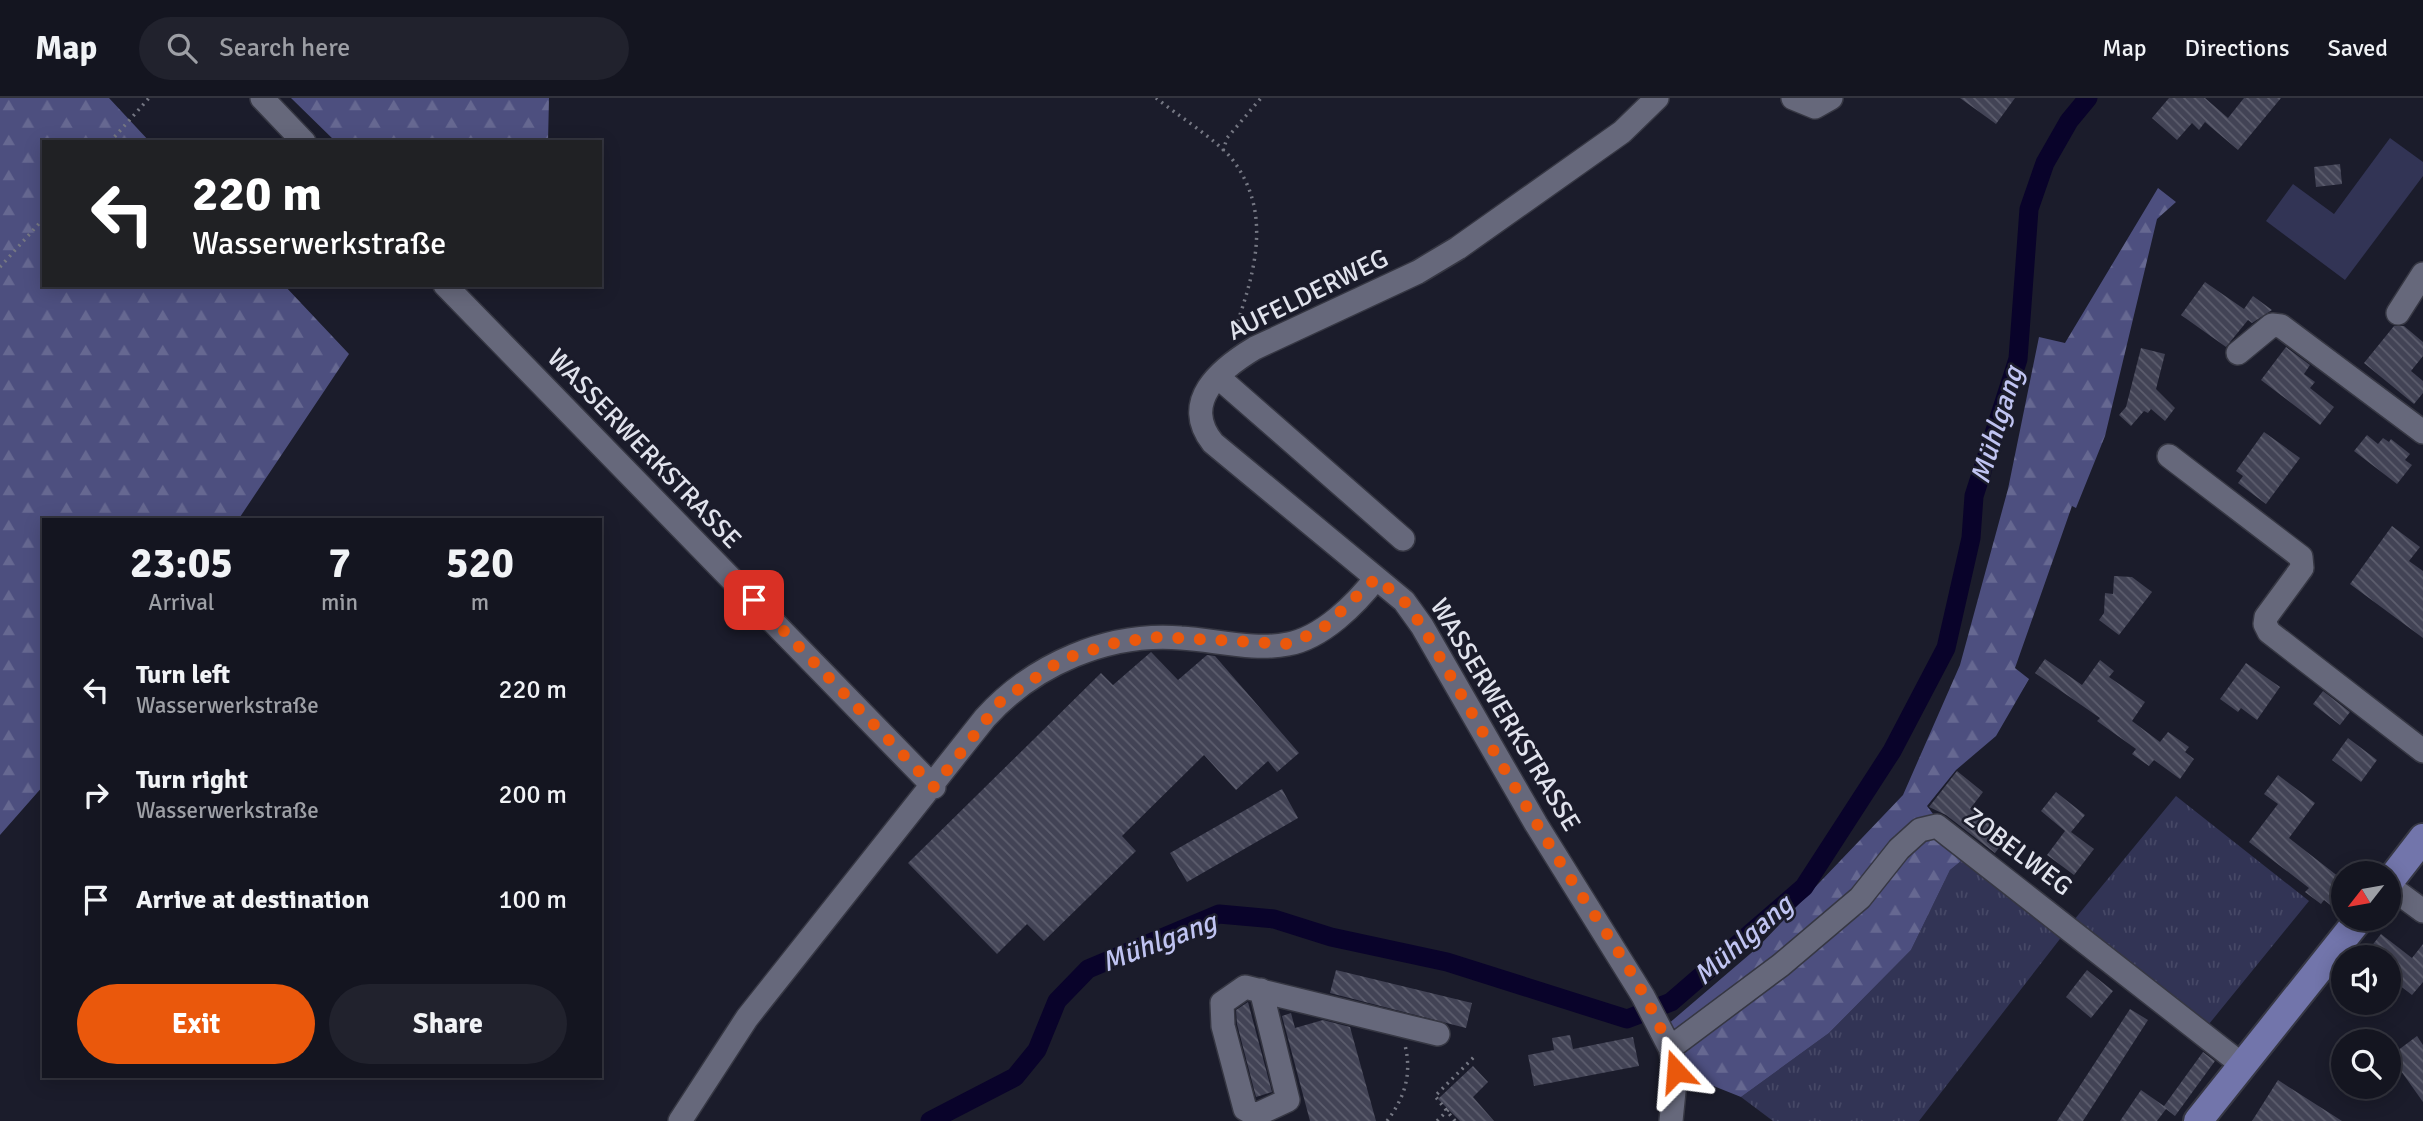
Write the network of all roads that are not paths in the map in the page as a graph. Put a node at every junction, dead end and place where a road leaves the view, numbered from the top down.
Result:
1 (262, 98) edge
2 (1657, 98) edge
3 (1793, 98) edge
4 (1831, 98) edge
5 (302, 140) edge
6 (2423, 274) edge
7 (446, 287) edge
8 (2398, 313) dead end
9 (2238, 353) dead end
10 (1218, 377) junction
11 (2423, 432) edge
12 (2169, 456) dead end
13 (1403, 539) dead end
14 (1376, 578) junction
15 (2423, 751) edge
16 (934, 787) junction
17 (2423, 838) edge
18 (2401, 868) edge
19 (2401, 894) edge
20 (2423, 911) edge
21 (2349, 931) edge
22 (1261, 990) junction
23 (1438, 1034) dead end
24 (1665, 1038) junction
25 (2241, 1063) junction
26 (1257, 1118) edge
27 (680, 1121) edge
28 (1671, 1121) edge
29 (2198, 1121) edge

1 - 5 street
2 - 10 street, AUFELDERWEG
3 - 4 street
6 - 8 street
7 - 16 street, WASSERWERKSTRASSE
9 - 11 street
10 - 13 street
10 - 14 street, AUFELDERWEG
12 - 15 street
14 - 16 street
14 - 24 street, WASSERWERKSTRASSE
16 - 27 street
17 - 18 main road
19 - 20 street
21 - 25 main road
22 - 23 street
22 - 26 street
22 - 26 street
24 - 25 street, ZOBELWEG
24 - 28 street, WASSERWERKSTRASSE
25 - 29 main road

